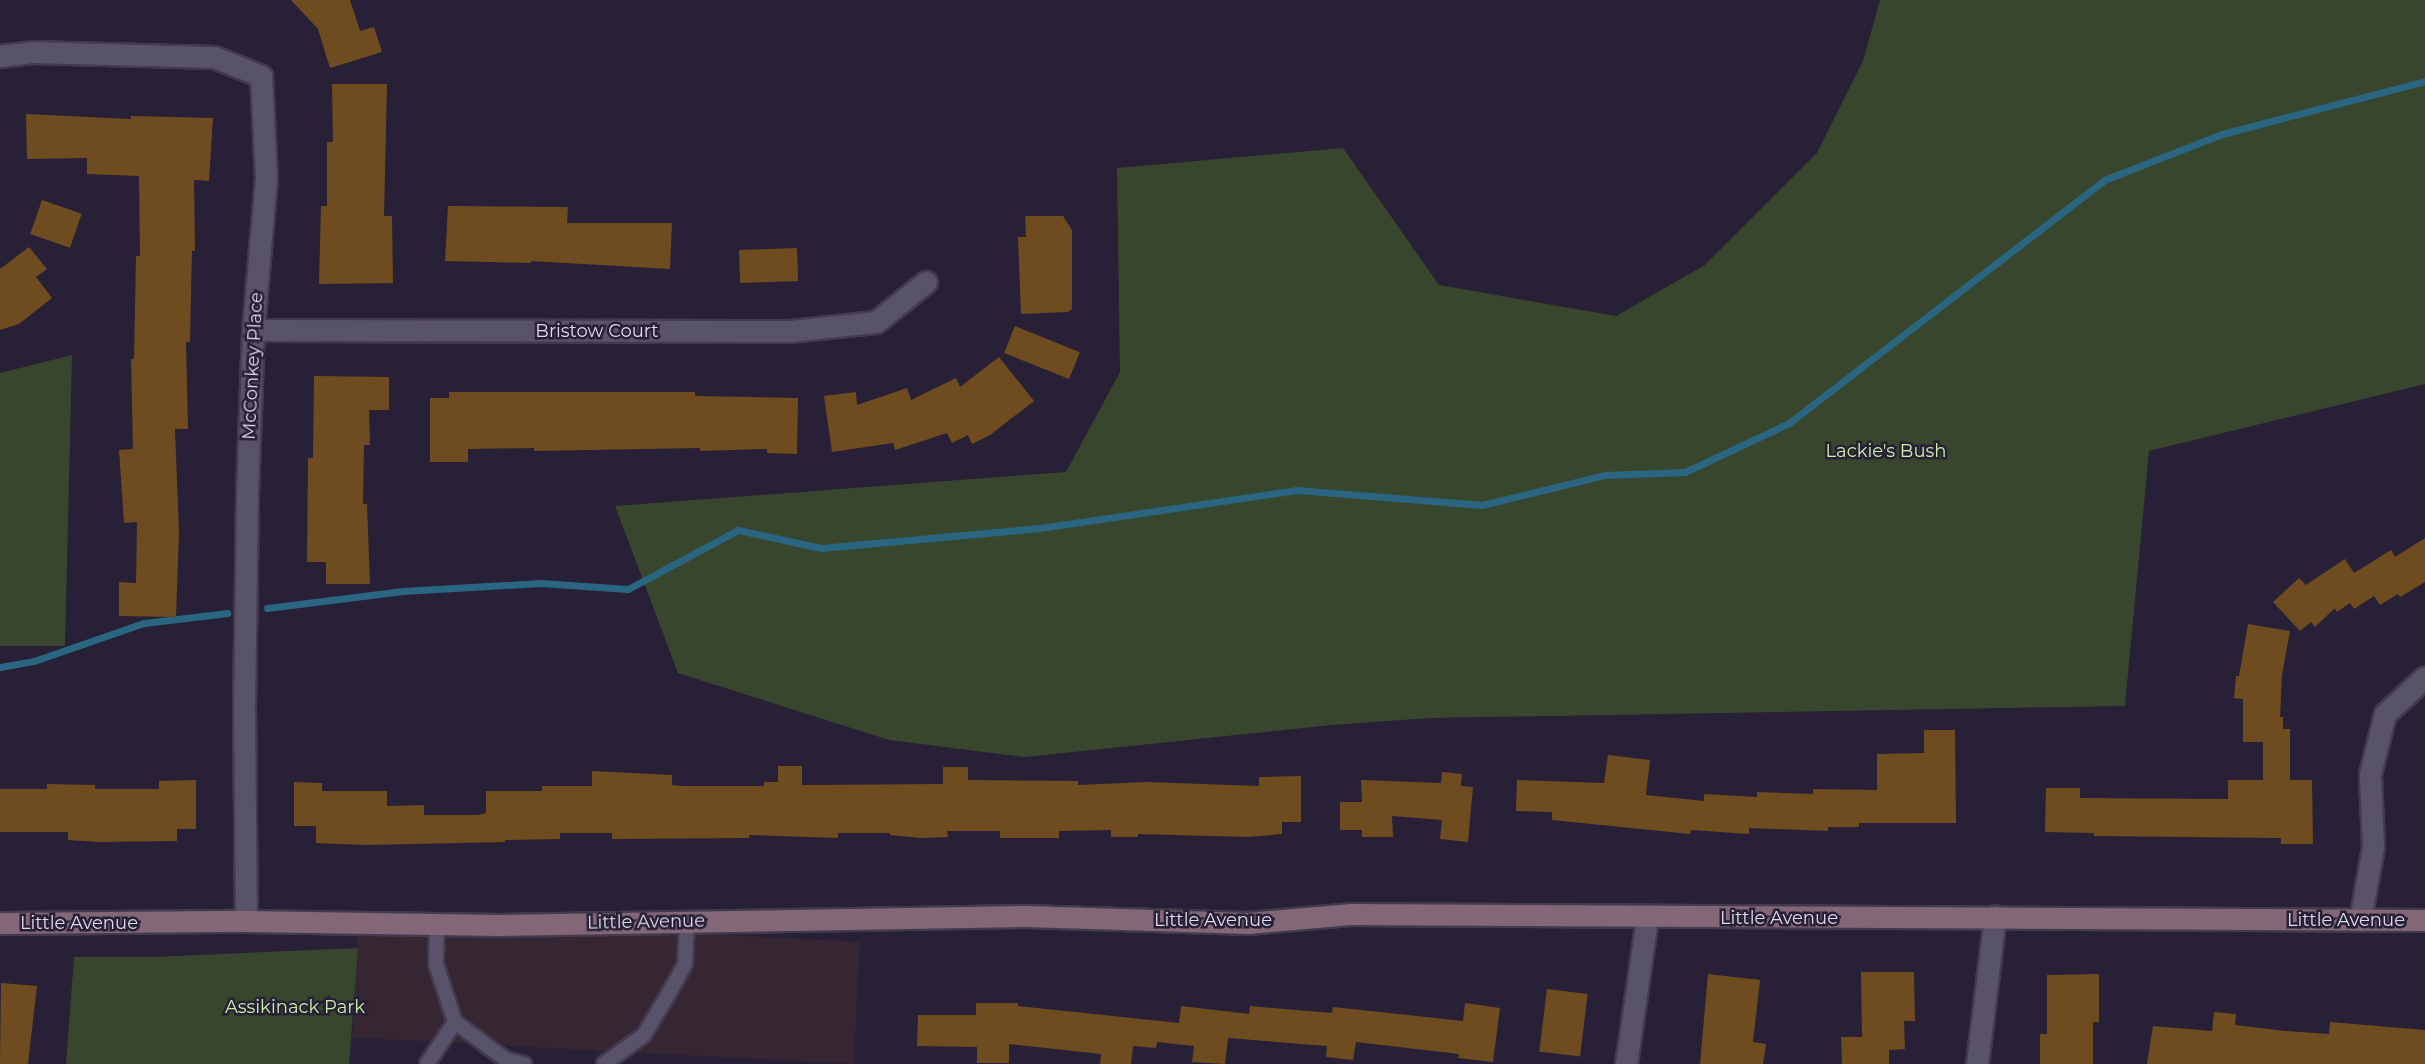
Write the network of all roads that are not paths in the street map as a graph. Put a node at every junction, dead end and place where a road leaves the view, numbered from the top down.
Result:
1 (0, 56) edge
2 (926, 282) dead end
3 (253, 330) junction
4 (2425, 677) edge
5 (1995, 916) junction
6 (1647, 918) junction
7 (2360, 920) junction
8 (2425, 920) edge
9 (246, 921) junction
10 (687, 922) junction
11 (0, 923) edge
12 (437, 923) junction
13 (455, 1021) junction
14 (504, 1062) edge
15 (427, 1064) edge
16 (524, 1064) edge
17 (604, 1064) edge
18 (1626, 1064) edge
19 (1977, 1064) edge

1 - 3 street, McConkey Place
2 - 3 street, Bristow Court
3 - 9 street, McConkey Place
4 - 7 street
5 - 6 street, Little Avenue
5 - 7 street, Little Avenue
5 - 19 street
6 - 10 street, Little Avenue
6 - 18 street
7 - 8 street, Little Avenue
9 - 11 street, Little Avenue
9 - 12 street, Little Avenue
10 - 12 street, Little Avenue
10 - 17 lane
12 - 13 lane
13 - 14 lane
13 - 15 lane
14 - 16 lane

